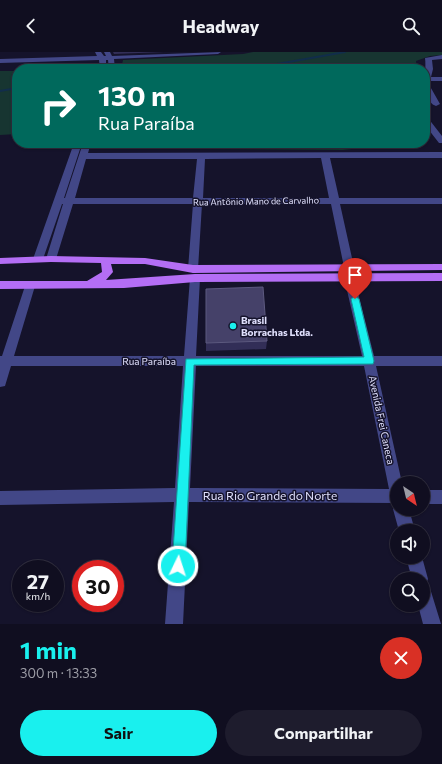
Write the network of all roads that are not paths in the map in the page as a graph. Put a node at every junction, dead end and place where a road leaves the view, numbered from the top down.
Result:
1 (218, 52) edge
2 (433, 52) edge
3 (196, 53) edge
4 (99, 55) edge
5 (109, 55) edge
6 (442, 56) edge
7 (0, 61) edge
8 (103, 64) edge
9 (429, 64) edge
10 (442, 79) edge
11 (430, 80) edge
12 (430, 88) edge
13 (439, 104) edge
14 (430, 126) edge
15 (442, 141) edge
16 (76, 148) edge
17 (85, 148) edge
18 (442, 155) edge
19 (201, 156) junction
20 (326, 156) junction
21 (82, 159) junction
22 (71, 162) junction
23 (334, 200) junction
24 (58, 201) junction
25 (69, 201) junction
26 (198, 201) junction
27 (442, 201) edge
28 (51, 258) junction
29 (38, 259) junction
30 (104, 260) junction
31 (0, 261) edge
32 (442, 267) edge
33 (349, 272) junction
34 (194, 274) junction
35 (442, 277) edge
36 (0, 285) edge
37 (85, 285) junction
38 (30, 286) junction
39 (4, 361) edge
40 (189, 361) junction
41 (369, 361) junction
42 (442, 361) edge
43 (0, 382) edge
44 (393, 476) edge
45 (183, 494) junction
46 (390, 495) edge
47 (430, 497) edge
48 (442, 497) edge
49 (0, 498) edge
50 (429, 612) edge
51 (174, 624) edge
52 (432, 624) edge

1 - 3 street
2 - 6 street
3 - 5 street
4 - 5 street
4 - 7 street
4 - 8 street
6 - 9 street
10 - 11 street
12 - 13 street
14 - 15 street
16 - 22 street
17 - 21 street
18 - 20 street
19 - 20 street
19 - 21 street
19 - 26 street
20 - 23 street, Avenida Frei Caneca
21 - 22 street
21 - 25 street
22 - 24 street
23 - 26 street, Rua Antônio Mano de Carvalho
23 - 27 street, Rua Antônio Mano de Carvalho
23 - 33 street, Avenida Frei Caneca
24 - 25 street, Rua Antônio Mano de Carvalho
24 - 29 street
25 - 26 street, Rua Antônio Mano de Carvalho
25 - 28 street
26 - 34 street
28 - 29 main road
28 - 30 main road
29 - 31 main road
30 - 34 main road
30 - 37 main road
32 - 33 main road
33 - 34 main road
33 - 35 main road
33 - 41 street, Avenida Frei Caneca
34 - 37 main road
34 - 40 street
36 - 38 main road
37 - 38 main road
38 - 39 street
39 - 40 street, Rua Paraíba
39 - 43 street
40 - 41 street, Rua Paraíba
40 - 45 street
41 - 42 street, Rua Paraíba
41 - 44 street, Avenida Frei Caneca
45 - 46 street, Rua Rio Grande do Norte
45 - 49 street, Rua Rio Grande do Norte
45 - 51 street
47 - 48 street
50 - 52 street

